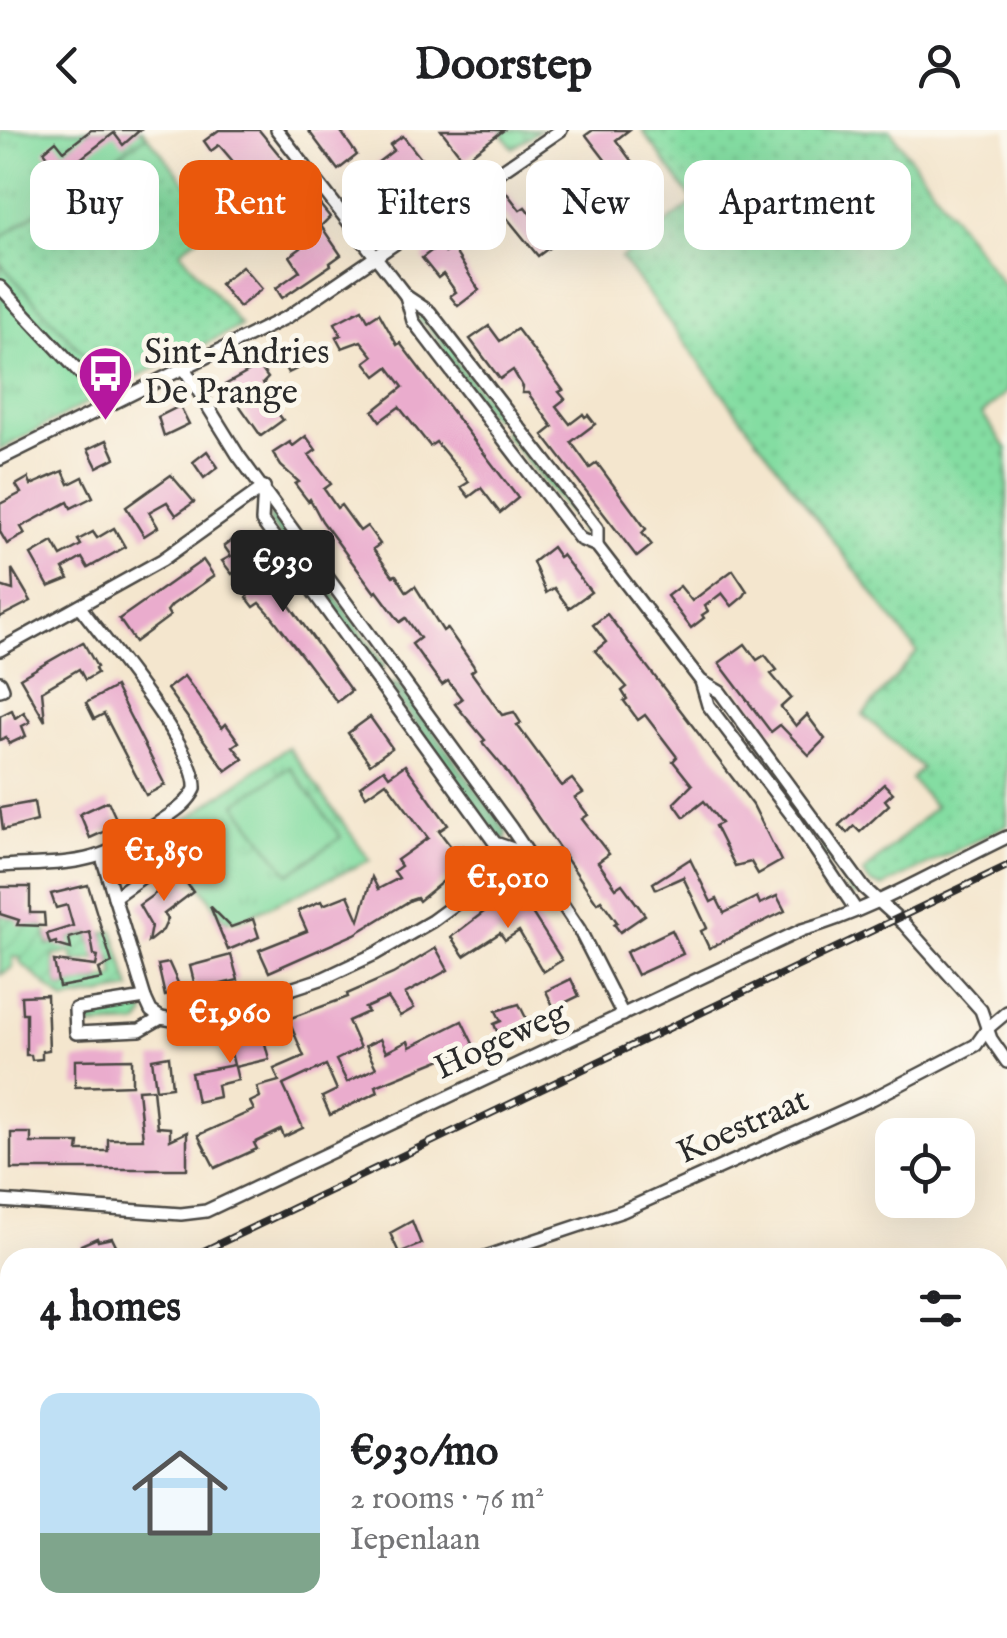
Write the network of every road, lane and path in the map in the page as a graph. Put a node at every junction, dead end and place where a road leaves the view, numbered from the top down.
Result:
1 (277, 130) edge
2 (561, 130) edge
3 (374, 258) junction
4 (0, 286) edge
5 (406, 296) junction
6 (184, 368) junction
7 (109, 404) junction
8 (510, 416) junction
9 (495, 428) junction
10 (0, 459) edge
11 (264, 487) junction
12 (597, 546) junction
13 (80, 607) junction
14 (0, 650) edge
15 (396, 670) junction
16 (701, 681) junction
17 (0, 682) edge
18 (379, 682) junction
19 (0, 690) edge
20 (780, 768) junction
21 (766, 781) junction
22 (149, 830) junction
23 (824, 831) junction
24 (1007, 837) edge
25 (810, 842) junction
26 (525, 853) junction
27 (102, 857) junction
28 (0, 866) edge
29 (114, 897) junction
30 (876, 901) junction
31 (856, 910) junction
32 (145, 998) junction
33 (1007, 1012) edge
34 (623, 1014) junction
35 (162, 1018) junction
36 (988, 1028) junction
37 (1007, 1062) edge
38 (0, 1202) edge
39 (511, 1248) edge

1 - 3 street
2 - 3 street
3 - 5 street
3 - 6 street
4 - 7 street
5 - 8 street
5 - 9 street
6 - 7 street
6 - 11 street
7 - 10 street
8 - 9 street
8 - 12 street
9 - 12 street
11 - 13 street
11 - 15 street
11 - 18 street
12 - 16 street
13 - 14 street
13 - 22 street
15 - 18 street
15 - 26 street
16 - 20 street
16 - 21 street
17 - 19 street
18 - 26 street
20 - 21 street
20 - 23 street
21 - 25 street
22 - 27 street
22 - 29 street
23 - 25 street
23 - 30 street
24 - 30 street, Hogeweg
25 - 31 street
26 - 34 street
26 - 35 street
27 - 28 street
27 - 29 street
29 - 32 street
30 - 31 street, Hogeweg
30 - 36 street
31 - 34 street, Hogeweg
32 - 35 street
32 - 35 street
33 - 36 street, Koestraat
34 - 38 street, Hogeweg
36 - 37 street
36 - 39 street, Koestraat

